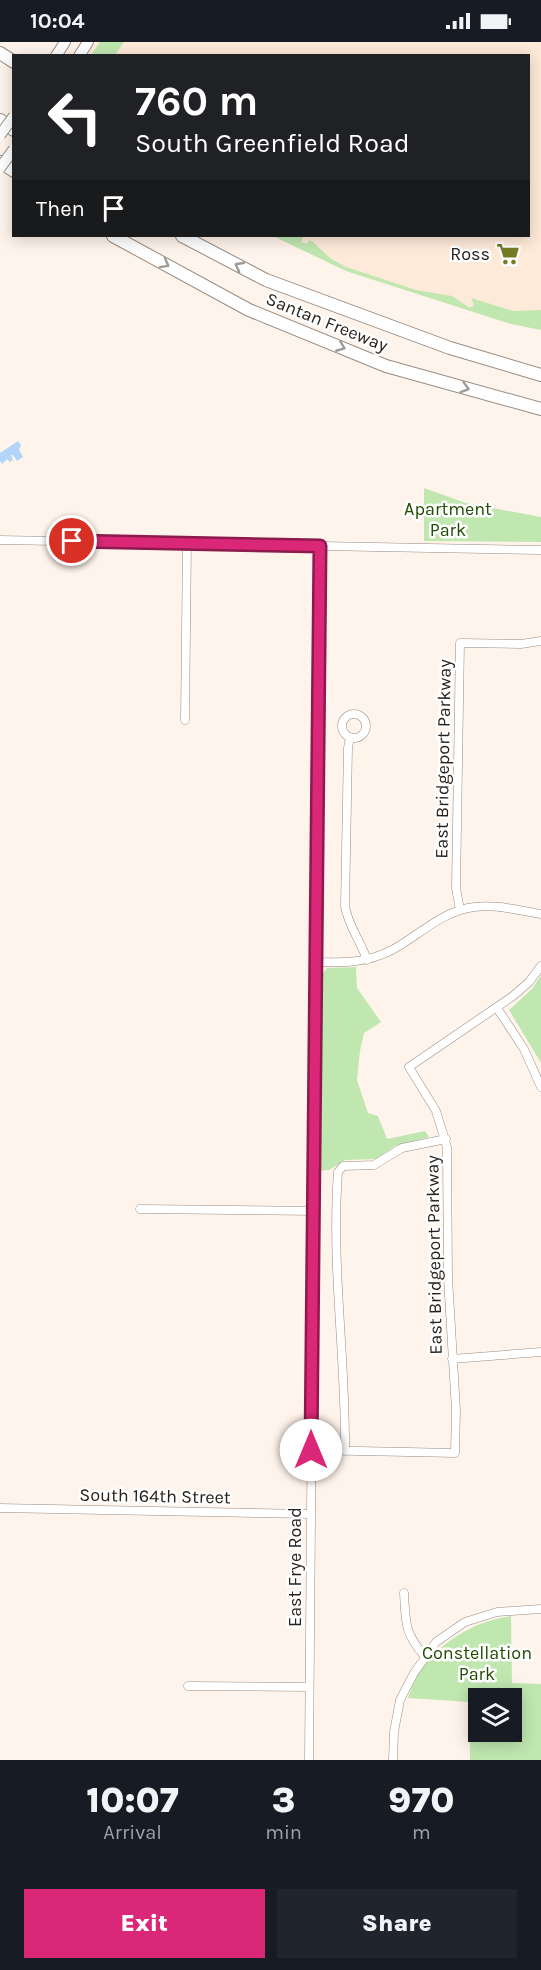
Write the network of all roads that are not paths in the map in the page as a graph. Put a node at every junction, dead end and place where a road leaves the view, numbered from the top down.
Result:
1 (12, 119) edge
2 (0, 135) edge
3 (12, 152) edge
4 (0, 168) edge
5 (115, 237) edge
6 (184, 237) edge
7 (541, 375) edge
8 (541, 409) edge
9 (0, 540) edge
10 (187, 543) junction
11 (320, 546) junction
12 (541, 550) edge
13 (541, 641) edge
14 (185, 720) dead end
15 (350, 737) dead end
16 (460, 910) junction
17 (541, 914) edge
18 (368, 960) junction
19 (316, 962) junction
20 (541, 966) edge
21 (497, 1008) junction
22 (541, 1087) edge
23 (446, 1139) junction
24 (140, 1209) dead end
25 (313, 1211) junction
26 (541, 1352) edge
27 (452, 1359) junction
28 (311, 1450) junction
29 (345, 1451) junction
30 (0, 1508) edge
31 (310, 1514) junction
32 (404, 1593) dead end
33 (541, 1609) edge
34 (425, 1657) junction
35 (188, 1686) dead end
36 (309, 1688) junction
37 (309, 1760) edge
38 (393, 1760) edge

1 - 2 main road, bridge
3 - 4 main road, bridge
5 -> 8 highway, Santan Freeway
7 -> 6 highway, Santan Freeway
9 - 10 street
10 - 11 street
10 - 14 street
11 - 12 street
11 - 19 street, East Frye Road
13 - 16 street, East Bridgeport Parkway
15 - 18 street
16 - 17 street
16 - 18 street
18 - 19 street
19 - 25 street, East Frye Road
20 - 21 street
21 - 22 street
21 - 23 street, East Bridgeport Parkway
23 - 27 street, East Bridgeport Parkway
23 - 29 street
24 - 25 street
25 - 28 street, East Frye Road
26 - 27 street
27 - 29 street, East Bridgeport Parkway
28 - 29 street
28 - 31 street, East Frye Road
30 - 31 street, South 164th Street
31 - 36 street, East Frye Road
32 - 34 street
33 - 34 street
34 - 38 street
35 - 36 street
36 - 37 street, East Frye Road

